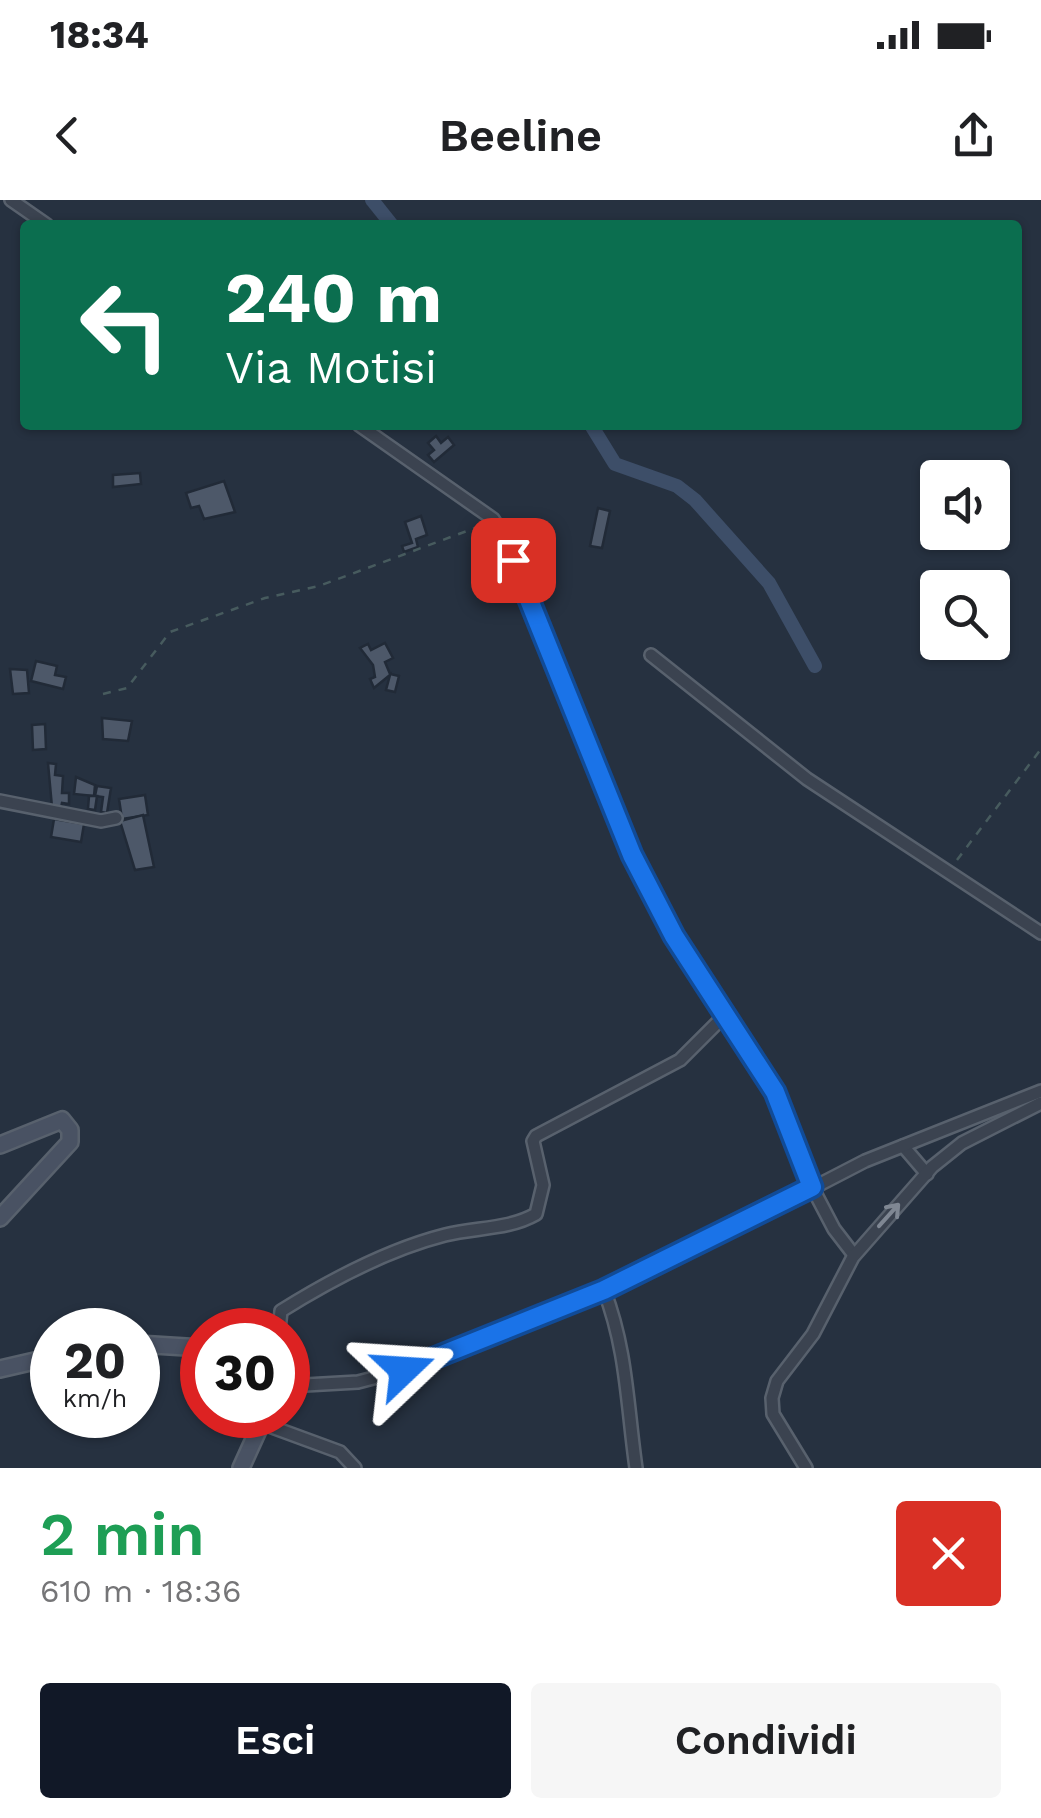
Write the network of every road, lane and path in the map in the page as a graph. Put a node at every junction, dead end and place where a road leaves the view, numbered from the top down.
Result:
1 (12, 200) edge
2 (40, 220) edge
3 (365, 430) edge
4 (493, 520) junction
5 (651, 655) dead end
6 (103, 694) dead end
7 (1041, 748) edge
8 (0, 801) edge
9 (116, 818) dead end
10 (947, 874) junction
11 (1041, 933) edge
12 (724, 1016) junction
13 (1041, 1091) edge
14 (1041, 1103) edge
15 (0, 1145) edge
16 (904, 1146) junction
17 (926, 1174) junction
18 (812, 1187) junction
19 (0, 1218) edge
20 (854, 1256) junction
21 (604, 1290) junction
22 (287, 1308) edge
23 (30, 1362) edge
24 (0, 1369) edge
25 (310, 1385) edge
26 (254, 1438) edge
27 (307, 1438) edge
28 (241, 1468) edge
29 (355, 1468) edge
30 (636, 1468) edge
31 (806, 1468) edge

1 - 2 street
3 - 4 street
4 - 6 path
4 - 12 street
5 - 10 street
7 - 10 path
8 - 9 street
10 - 11 street
12 - 18 street
12 - 22 street
13 - 16 street
14 - 17 street
15 - 19 main road
16 - 17 street
16 - 18 street
20 -> 17 street
18 - 20 street
18 - 21 street
20 - 31 street
21 - 25 street
21 - 30 street
23 - 24 main road
26 - 28 main road
27 - 29 street

